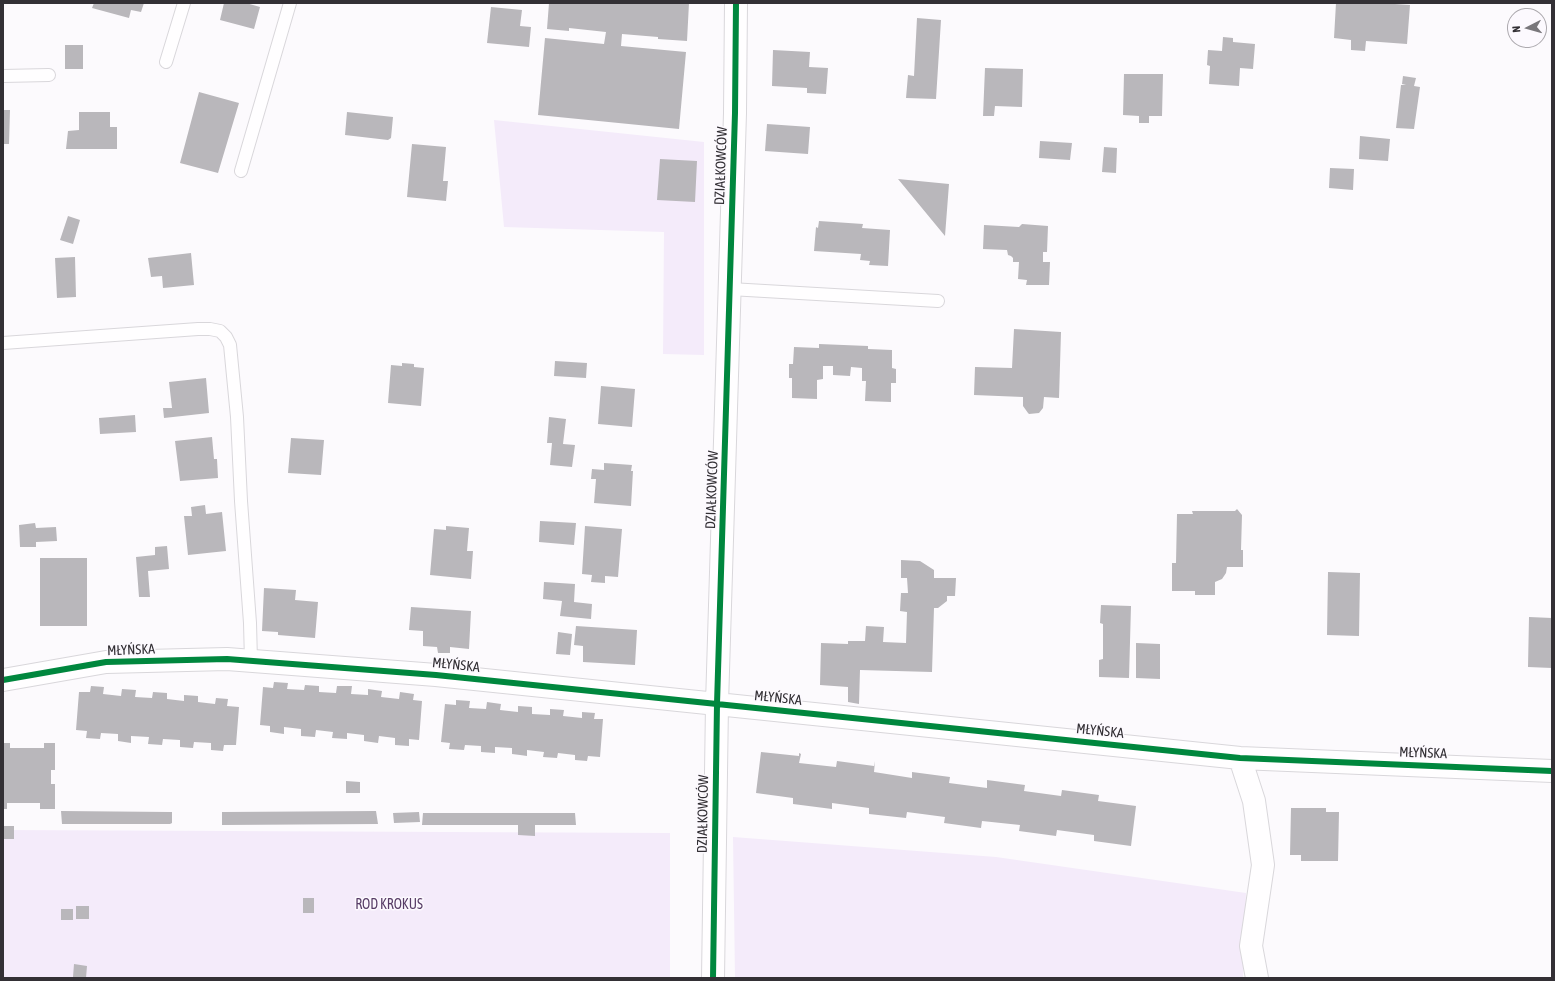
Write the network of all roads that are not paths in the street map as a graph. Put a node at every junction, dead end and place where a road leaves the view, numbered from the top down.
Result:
1 (184, 3) edge
2 (290, 3) edge
3 (736, 3) edge
4 (166, 62) dead end
5 (49, 75) dead end
6 (3, 76) edge
7 (241, 171) dead end
8 (730, 289) junction
9 (938, 301) dead end
10 (3, 343) edge
11 (251, 661) junction
12 (3, 680) edge
13 (717, 704) junction
14 (1240, 758) junction
15 (1552, 771) edge
16 (712, 978) edge
17 (1257, 978) edge

1 - 4 lane
2 - 7 lane
3 - 8 street, DZIAŁKOWCÓW
5 - 6 lane
8 - 9 lane
8 - 13 street, DZIAŁKOWCÓW
10 - 11 lane
11 - 12 street, MŁYŃSKA
11 - 13 street, MŁYŃSKA
13 - 14 street, MŁYŃSKA
13 - 16 street, DZIAŁKOWCÓW
14 - 15 street, MŁYŃSKA
14 - 17 street

